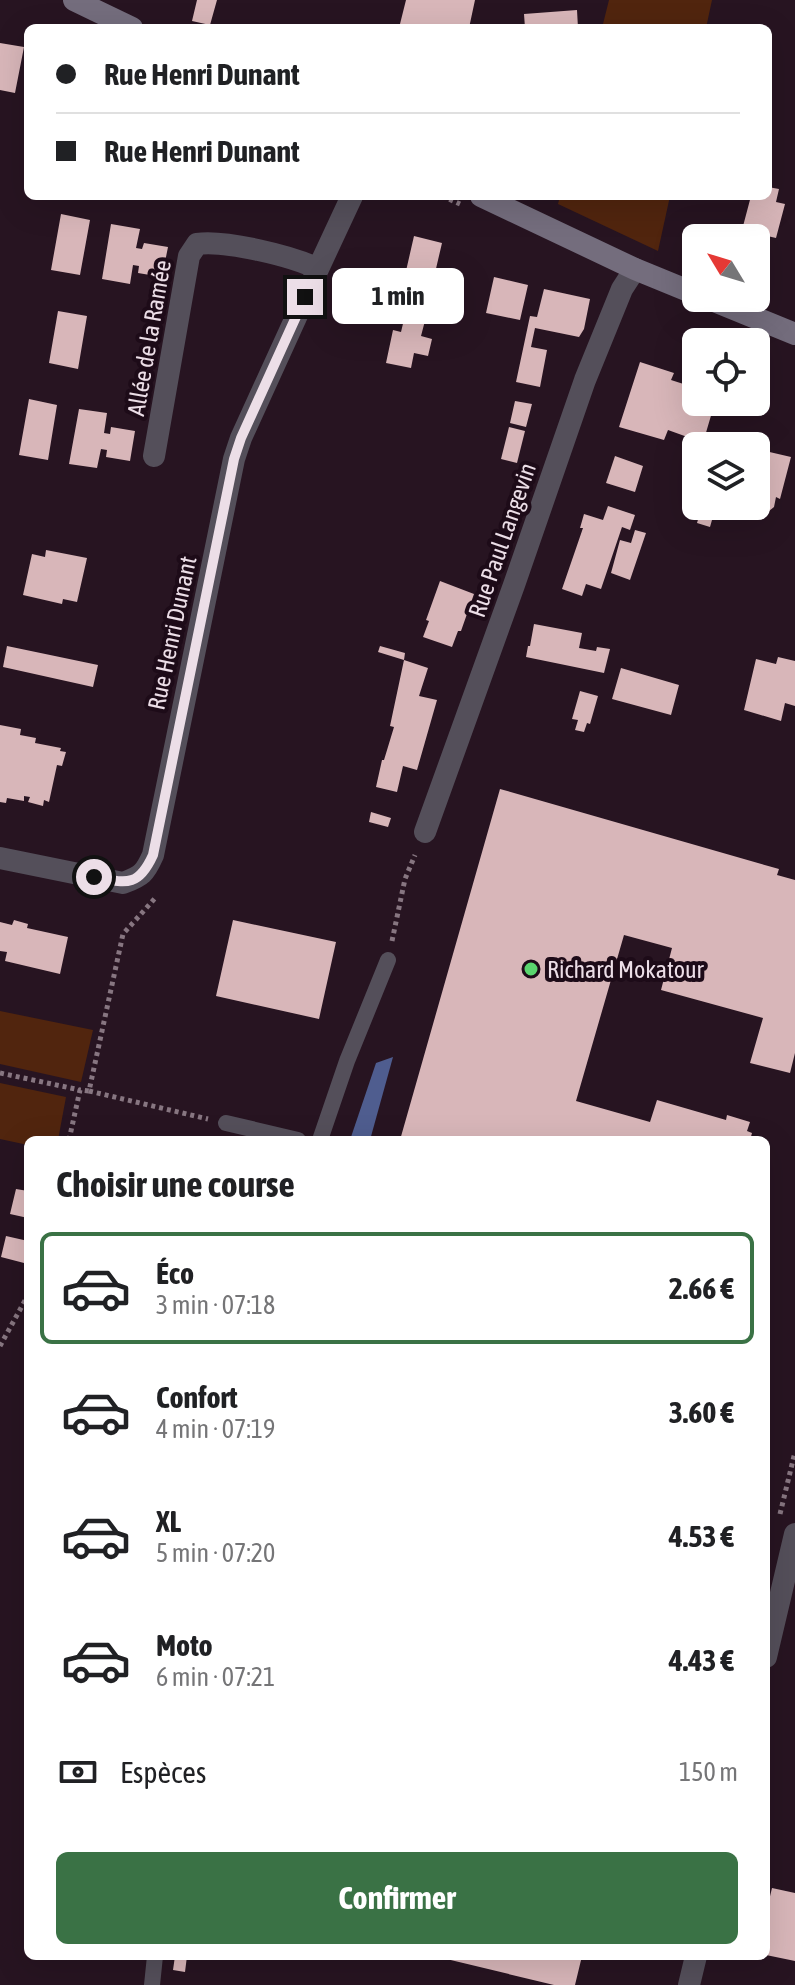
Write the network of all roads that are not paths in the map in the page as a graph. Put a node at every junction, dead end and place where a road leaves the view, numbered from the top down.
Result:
1 (74, 0) edge
2 (124, 24) edge
3 (350, 200) edge
4 (489, 200) edge
5 (318, 269) junction
6 (635, 269) junction
7 (682, 288) edge
8 (741, 312) edge
9 (795, 334) edge
10 (154, 456) dead end
11 (425, 832) road end
12 (0, 858) edge
13 (388, 960) road end
14 (226, 1123) road end
15 (281, 1136) edge
16 (321, 1136) edge
17 (795, 1534) edge
18 (770, 1640) edge
19 (155, 1960) edge
20 (695, 1960) edge
21 (152, 1985) edge
22 (689, 1985) edge

1 - 2 main road
3 - 5 street
4 - 6 main road
5 - 10 street, Allée de la Ramée
5 - 12 street, Rue Henri Dunant
6 - 7 main road
6 - 11 street, Rue Paul Langevin
8 - 9 main road
13 - 16 lane
14 - 15 lane
17 - 18 street
19 - 21 lane
20 - 22 street

